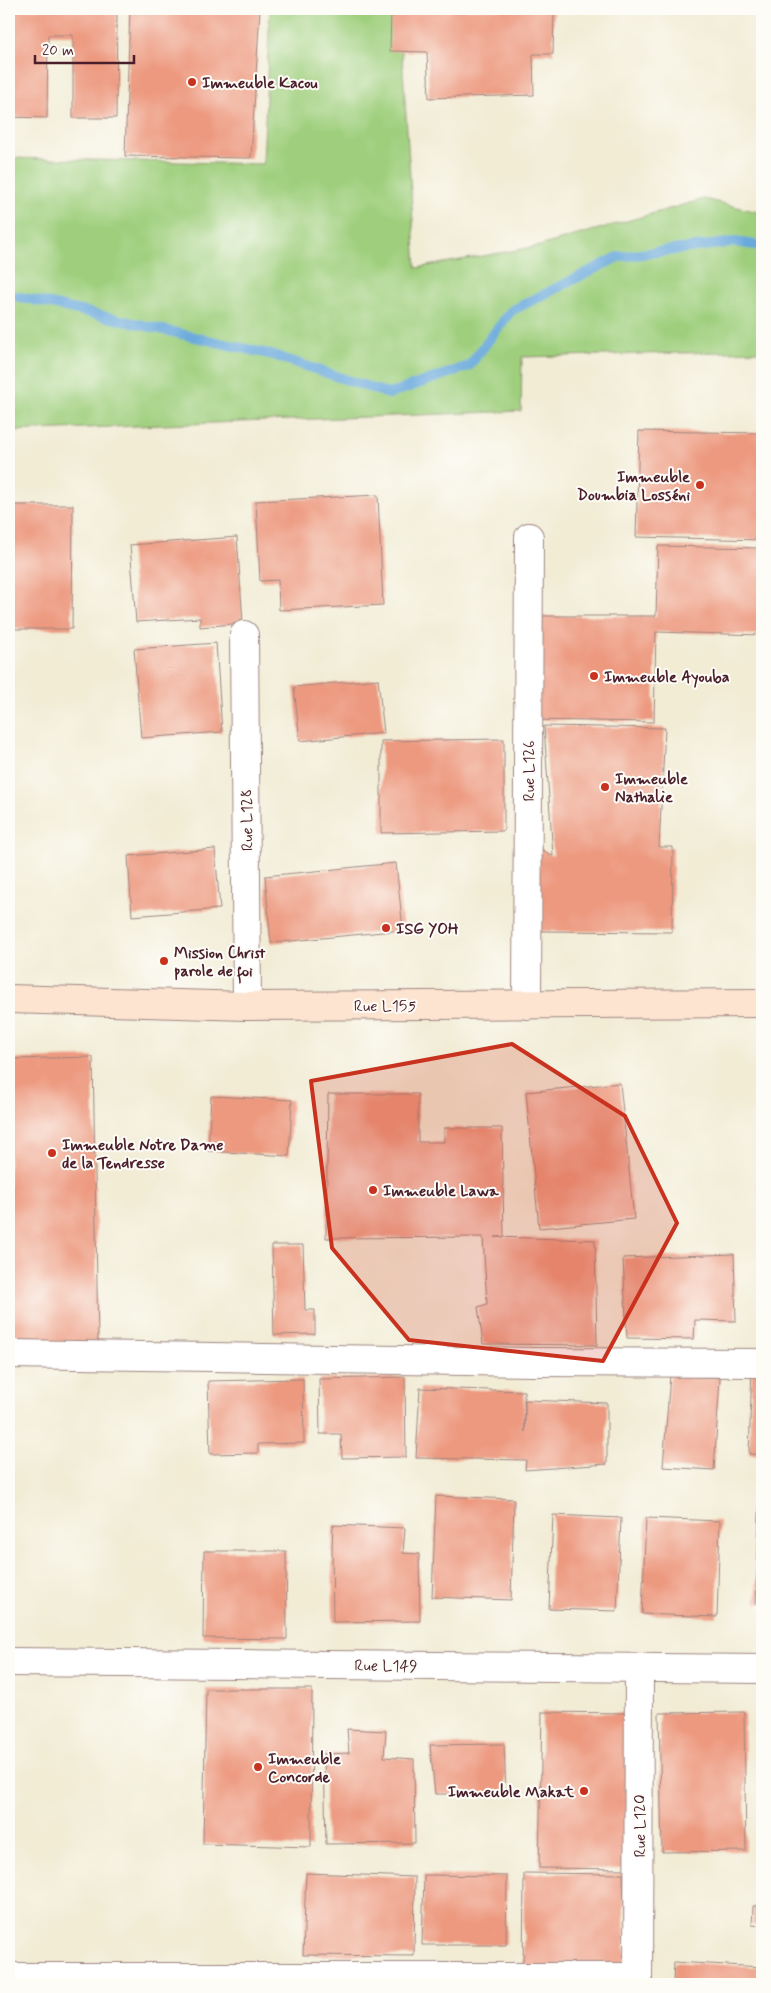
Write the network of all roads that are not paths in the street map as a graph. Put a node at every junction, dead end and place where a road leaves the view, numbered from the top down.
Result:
1 (529, 537) dead end
2 (244, 635) dead end
3 (9, 999) edge
4 (762, 1003) edge
5 (527, 1004) junction
6 (248, 1006) junction
7 (9, 1354) edge
8 (762, 1363) edge
9 (9, 1662) edge
10 (639, 1668) junction
11 (762, 1669) edge
12 (9, 1977) edge
13 (638, 1981) edge

1 - 5 street, Rue L126
2 - 6 street, Rue L128
3 - 6 street, Rue L155
4 - 5 street, Rue L155
5 - 6 street, Rue L155
7 - 8 street
9 - 10 street, Rue L149
10 - 11 street, Rue L149
10 - 13 street, Rue L120
12 - 13 street

